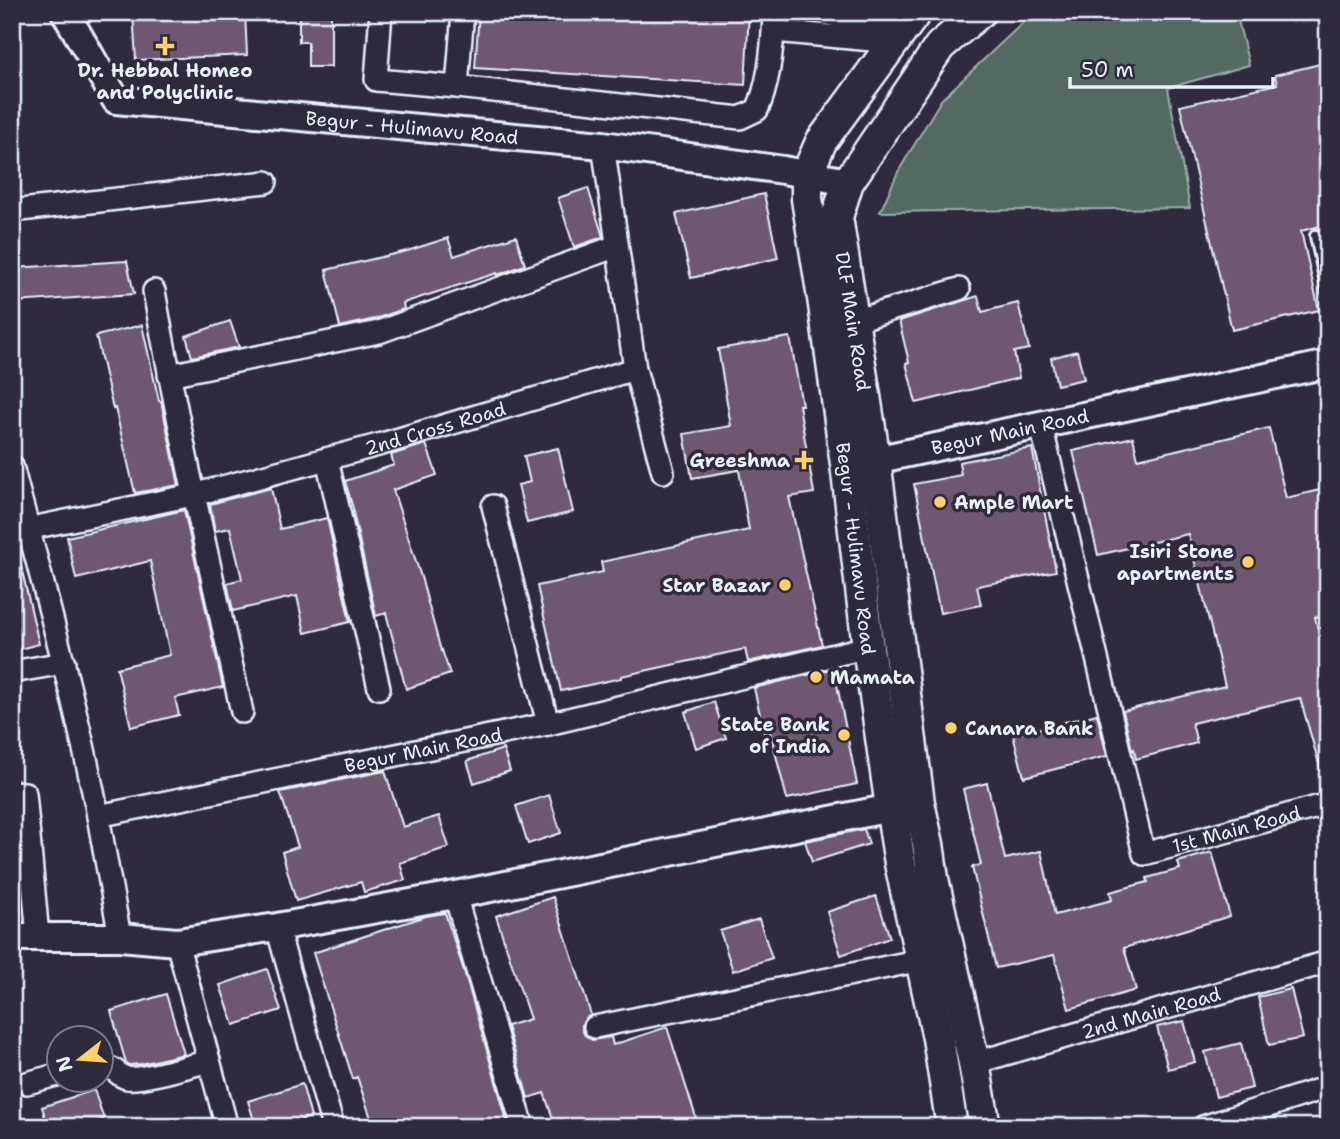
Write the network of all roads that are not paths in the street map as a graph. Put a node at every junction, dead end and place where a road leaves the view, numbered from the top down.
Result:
1 (65, 12) edge
2 (381, 12) edge
3 (463, 12) edge
4 (819, 12) edge
5 (980, 12) edge
6 (774, 22) edge
7 (904, 28) edge
8 (457, 87) junction
9 (603, 145) junction
10 (807, 174) junction
11 (266, 182) dead end
12 (848, 182) junction
13 (12, 211) edge
14 (1315, 236) dead end
15 (617, 246) junction
16 (959, 289) dead end
17 (154, 291) dead end
18 (1328, 292) edge
19 (854, 321) junction
20 (1328, 364) edge
21 (635, 369) junction
22 (169, 375) junction
23 (1041, 425) junction
24 (327, 459) junction
25 (860, 462) junction
26 (12, 466) edge
27 (663, 472) dead end
28 (193, 495) junction
29 (493, 506) dead end
30 (20, 530) edge
31 (868, 647) junction
32 (64, 663) junction
33 (12, 672) edge
34 (379, 688) dead end
35 (243, 712) dead end
36 (548, 724) junction
37 (12, 792) edge
38 (1328, 804) edge
39 (905, 805) junction
40 (98, 816) junction
41 (454, 895) junction
42 (276, 927) junction
43 (25, 937) edge
44 (120, 937) junction
45 (177, 942) junction
46 (922, 960) junction
47 (1328, 962) edge
48 (595, 1027) dead end
49 (209, 1061) junction
50 (974, 1063) junction
51 (116, 1071) edge
52 (46, 1078) edge
53 (27, 1083) dead end
54 (1328, 1087) edge
55 (227, 1127) edge
56 (333, 1127) edge
57 (523, 1127) edge
58 (952, 1127) edge
59 (985, 1127) edge
60 (1203, 1127) edge

1 - 9 street, Begur - Hulimavu Road
2 - 8 street
3 - 8 street
4 - 7 street
5 - 12 main road, DLF Main Road
6 - 7 street
6 - 8 street
7 - 10 main road
9 - 10 street, Begur - Hulimavu Road
9 - 15 street
10 - 12 street, Begur - Hulimavu Road
10 - 25 main road, Begur - Hulimavu Road
11 - 13 street
12 - 19 main road, DLF Main Road
14 - 18 lane
15 - 21 street
15 - 22 street
16 - 19 street
17 - 22 street
19 - 25 main road, DLF Main Road
20 - 23 street, Begur Main Road
21 - 24 street, 2nd Cross Road
21 - 27 street
22 - 28 street
23 - 25 street, Begur Main Road
23 - 38 street, 1st Main Road
24 - 28 street, 2nd Cross Road
24 - 34 street
25 - 31 main road, Begur - Hulimavu Road
25 - 39 main road, Begur - Hulimavu Road
26 - 30 street
28 - 30 street, 2nd Cross Road
28 - 35 street
29 - 36 street
30 - 32 street
31 - 36 street, Begur Main Road
31 - 39 main road, Begur - Hulimavu Road
32 - 33 street
32 - 40 street
36 - 40 street, Begur Main Road
37 - 43 street
39 - 41 street
39 - 46 main road, Begur - Hulimavu Road
39 - 50 main road, Begur - Hulimavu Road
40 - 44 street
41 - 42 street
41 - 57 street
42 - 45 street
42 - 56 street
43 - 44 street
44 - 45 street
45 - 49 street
46 - 48 street
46 - 58 main road, Begur - Hulimavu Road
47 - 50 street, 2nd Main Road
49 - 51 street
49 - 55 street
50 - 59 main road, Begur - Hulimavu Road
52 - 53 street
54 - 60 street

